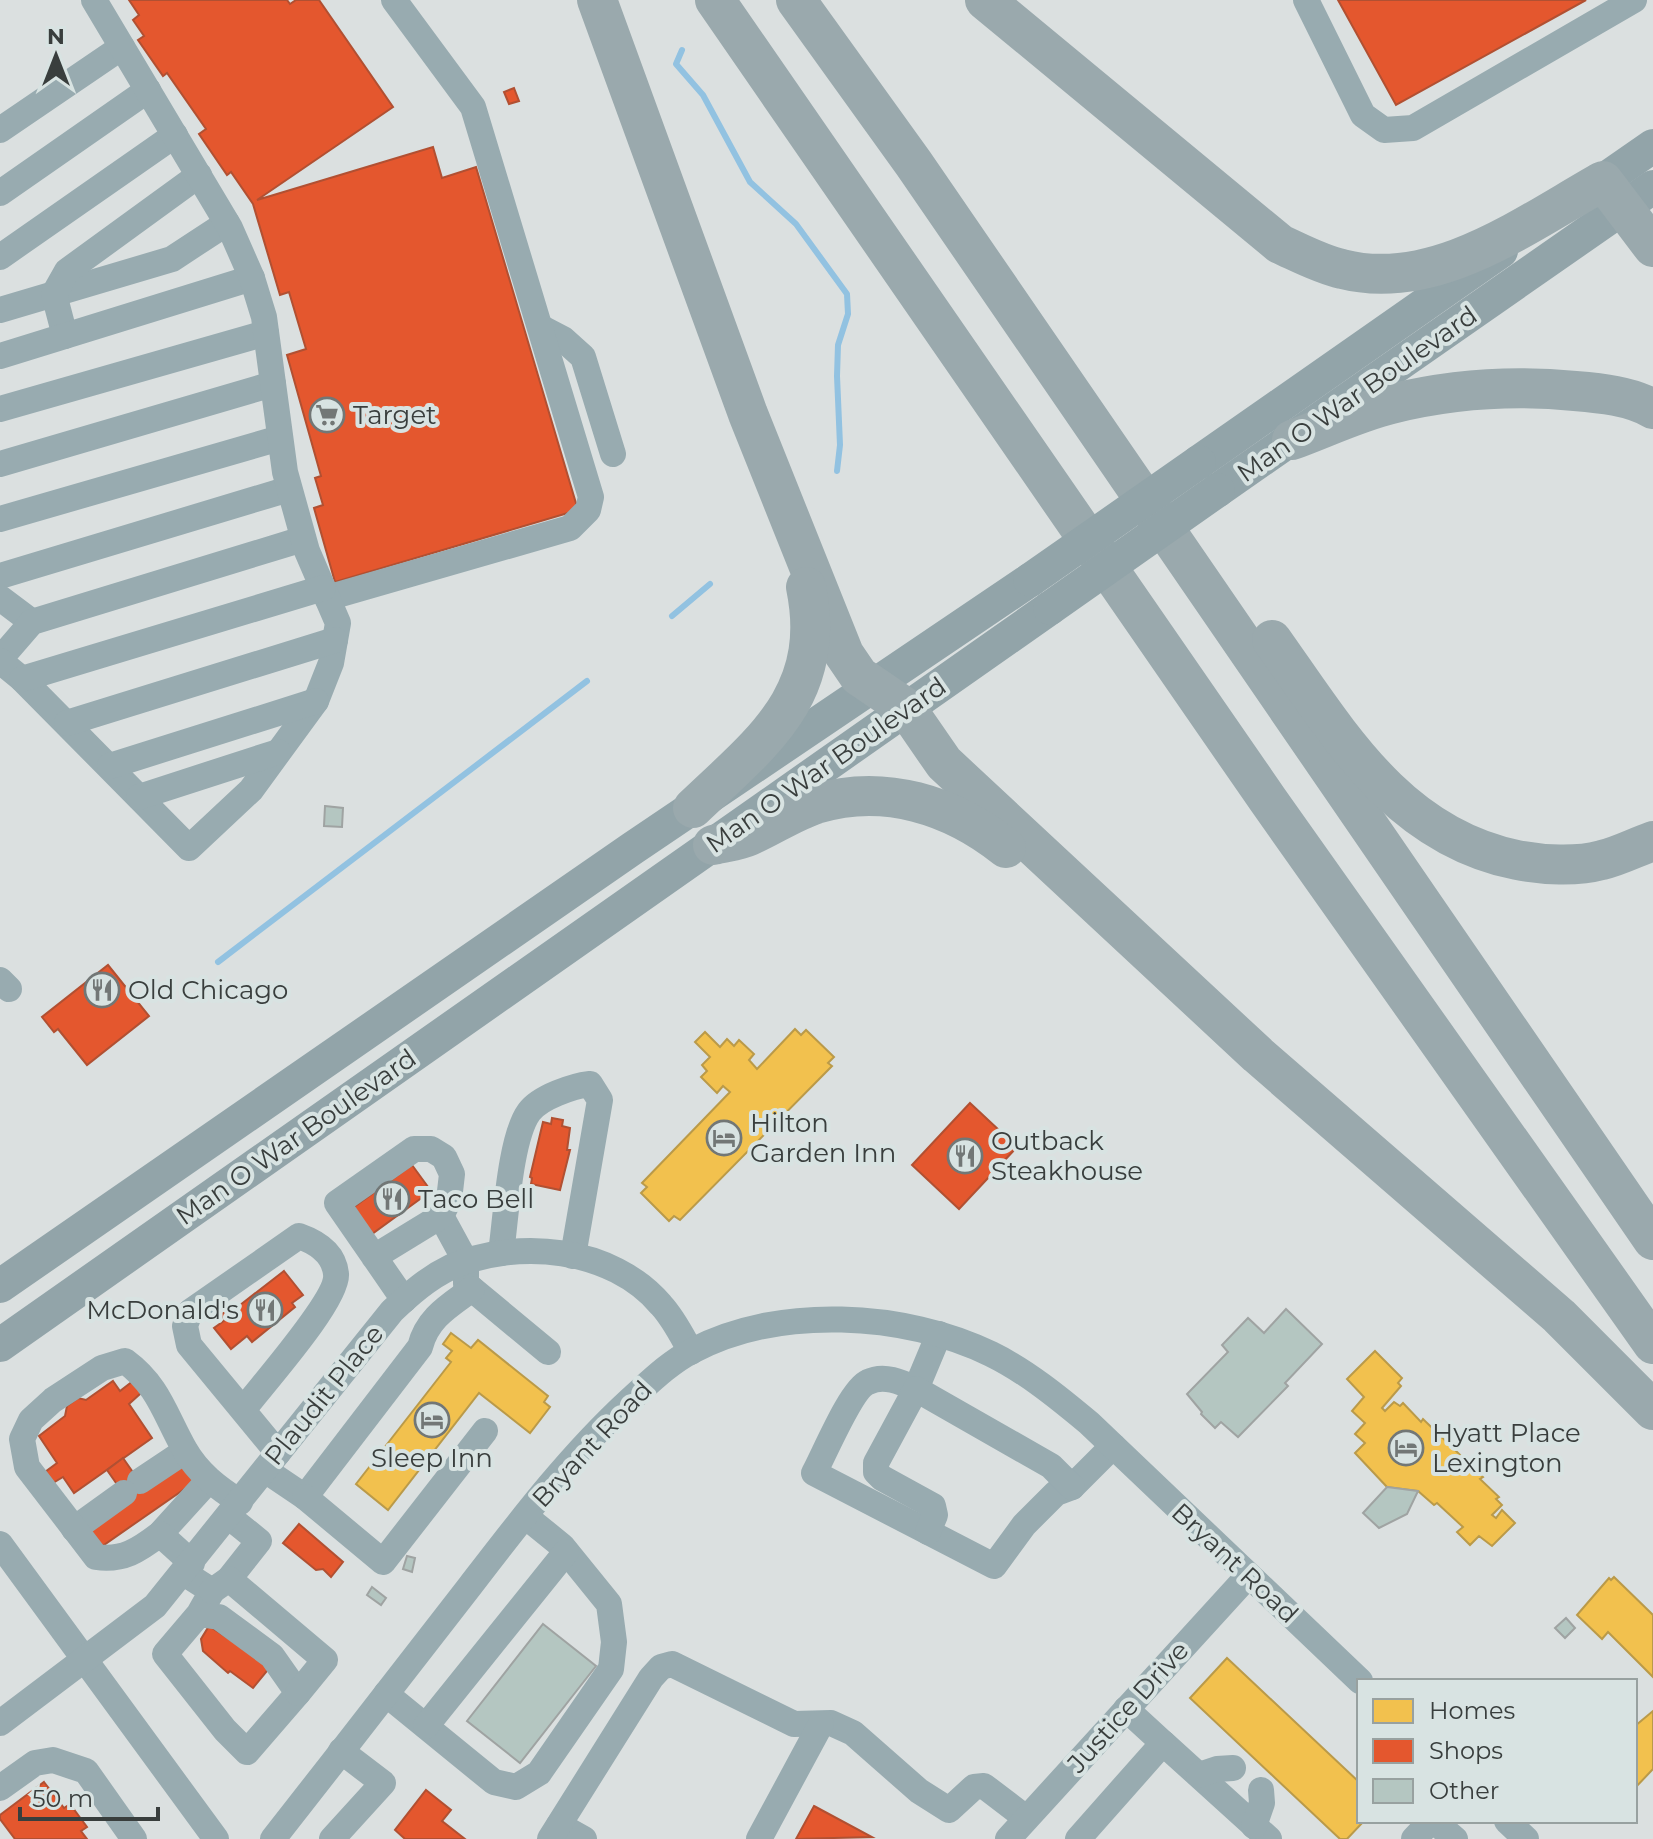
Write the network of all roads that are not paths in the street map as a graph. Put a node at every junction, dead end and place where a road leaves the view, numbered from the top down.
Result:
1 (94, 0) edge
2 (394, 0) edge
3 (597, 0) edge
4 (715, 0) edge
5 (796, 0) edge
6 (985, 0) edge
7 (1306, 0) edge
8 (1634, 0) edge
9 (122, 47) junction
10 (148, 90) junction
11 (0, 130) edge
12 (175, 135) junction
13 (1653, 146) edge
14 (914, 164) junction
15 (199, 175) junction
16 (1627, 192) edge
17 (0, 193) edge
18 (227, 223) junction
19 (1653, 247) edge
20 (0, 257) edge
21 (252, 278) junction
22 (54, 294) junction
23 (0, 310) edge
24 (540, 327) junction
25 (266, 333) junction
26 (65, 336) junction
27 (0, 356) edge
28 (273, 384) junction
29 (0, 409) edge
30 (1653, 409) edge
31 (280, 438) junction
32 (1292, 440) junction
33 (613, 454) dead end
34 (0, 464) edge
35 (289, 489) junction
36 (788, 513) junction
37 (0, 519) edge
38 (303, 539) junction
39 (0, 576) edge
40 (325, 593) junction
41 (0, 598) edge
42 (32, 622) junction
43 (335, 640) junction
44 (0, 660) edge
45 (22, 679) junction
46 (891, 697) junction
47 (316, 701) junction
48 (67, 723) junction
49 (278, 752) junction
50 (110, 766) junction
51 (139, 797) junction
52 (693, 808) junction
53 (1653, 841) edge
54 (713, 845) junction
55 (1231, 1028) junction
56 (441, 1216) junction
57 (75, 1234) junction
58 (1653, 1240) edge
59 (501, 1253) junction
60 (573, 1256) junction
61 (374, 1257) junction
62 (466, 1262) junction
63 (0, 1270) edge
64 (0, 1286) edge
65 (472, 1289) junction
66 (404, 1300) junction
67 (939, 1334) junction
68 (1653, 1344) edge
69 (0, 1345) edge
70 (548, 1352) dead end
71 (691, 1352) junction
72 (916, 1389) junction
73 (243, 1410) junction
74 (1653, 1410) edge
75 (485, 1431) dead end
76 (1113, 1446) junction
77 (185, 1451) junction
78 (272, 1462) junction
79 (209, 1480) junction
80 (1072, 1487) junction
81 (305, 1497) junction
82 (234, 1509) junction
83 (525, 1516) junction
84 (70, 1525) junction
85 (928, 1532) junction
86 (160, 1534) junction
87 (0, 1544) edge
88 (566, 1552) junction
89 (188, 1568) junction
90 (1248, 1576) junction
91 (213, 1595) junction
92 (85, 1659) junction
93 (1358, 1679) edge
94 (298, 1693) junction
95 (386, 1694) junction
96 (1126, 1709) junction
97 (0, 1723) edge
98 (821, 1724) junction
99 (426, 1726) junction
100 (1163, 1743) junction
101 (341, 1751) junction
102 (1233, 1768) dead end
103 (1199, 1775) junction
104 (0, 1788) edge
105 (1261, 1790) dead end
106 (1430, 1823) edge
107 (1435, 1823) edge
108 (1509, 1823) edge
109 (1022, 1830) edge
110 (554, 1832) edge
111 (1262, 1833) edge
112 (134, 1839) edge
113 (216, 1839) edge
114 (273, 1839) edge
115 (332, 1839) edge
116 (584, 1839) edge
117 (759, 1839) edge
118 (1078, 1839) edge
119 (1414, 1839) edge
120 (1455, 1839) edge
121 (1526, 1839) edge

1 - 9 street
2 - 24 street
3 - 36 highway
4 - 68 highway
5 - 14 highway
6 - 16 highway
7 - 8 street
9 - 10 street
9 - 11 street
10 - 12 street
10 - 17 street
12 - 15 street
12 - 20 street
13 - 16 main road, Man O War Boulevard
14 - 53 highway
14 - 58 highway
15 - 18 street
15 - 22 street
16 - 19 highway
16 - 32 main road, Man O War Boulevard
16 - 46 main road, Man O War Boulevard, bridge
18 - 21 street
18 - 22 street
21 - 25 street
21 - 26 street
22 - 23 street
22 - 26 street
24 - 33 street
24 - 40 street
25 - 28 street
25 - 29 street
26 - 27 street
28 - 31 street
28 - 34 street
30 - 32 highway
31 - 35 street
31 - 37 street
32 - 46 main road, Man O War Boulevard, bridge
35 - 38 street
35 - 39 street
36 - 46 highway
36 - 52 highway
38 - 40 street
38 - 42 street
40 - 43 street
40 - 45 street
41 - 42 street
42 - 44 street
43 - 47 street
43 - 48 street
44 - 45 street
45 - 48 street
46 - 52 main road, Man O War Boulevard
46 - 54 main road, Man O War Boulevard
46 - 55 highway
47 - 49 street
47 - 50 street
48 - 50 street
49 - 51 street
49 - 51 street
50 - 51 street
52 - 57 main road, Man O War Boulevard
54 - 55 highway
54 - 69 main road, Man O War Boulevard
55 - 74 highway
56 - 61 street
56 - 61 street
56 - 62 street
57 - 63 main road
57 - 64 main road, Man O War Boulevard
59 - 60 street, Plaudit Place
59 - 60 street
59 - 62 street, Plaudit Place
60 - 71 street, Plaudit Place
61 - 66 street
62 - 65 street
62 - 66 street, Plaudit Place
65 - 70 street
65 - 81 street
66 - 78 street, Plaudit Place
67 - 71 street, Bryant Road
67 - 72 street
67 - 76 street, Bryant Road
71 - 83 street, Bryant Road
72 - 80 street
72 - 85 street
72 - 85 street
73 - 73 street
73 - 78 street
75 - 81 street
76 - 80 street
76 - 90 street, Bryant Road
77 - 79 street
77 - 84 street
77 - 84 street
78 - 81 street
78 - 82 street, Plaudit Place
79 - 82 street
79 - 86 street
80 - 85 street
82 - 89 street, Plaudit Place
82 - 91 street
83 - 88 street
83 - 95 street, Bryant Road
84 - 86 street
86 - 89 street
87 - 92 street
88 - 99 street
88 - 99 street
89 - 91 street
89 - 92 street, Plaudit Place
90 - 93 street, Bryant Road
90 - 96 street, Justice Drive
91 - 94 street
91 - 94 street
91 - 94 street
92 - 97 street, Plaudit Place
92 - 113 street
95 - 99 street
95 - 101 street, Bryant Road
96 - 100 street
96 - 109 street, Justice Drive
98 - 109 street
98 - 110 street
98 - 117 street
100 - 103 street
100 - 118 street
101 - 114 street, Bryant Road
101 - 115 street
102 - 103 street
103 - 111 street
104 - 112 street
105 - 111 street
106 - 119 street
107 - 120 street
108 - 121 street
110 - 116 street

